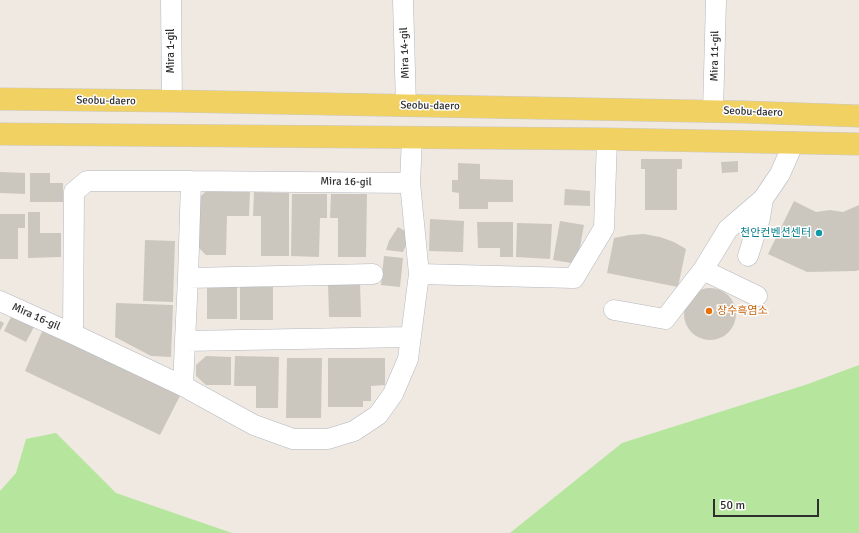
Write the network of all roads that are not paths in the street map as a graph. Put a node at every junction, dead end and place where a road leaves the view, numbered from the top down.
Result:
1 (171, 0) edge
2 (403, 0) edge
3 (716, 0) edge
4 (0, 99) edge
5 (172, 101) junction
6 (406, 106) junction
7 (714, 111) junction
8 (859, 116) edge
9 (0, 134) edge
10 (412, 138) junction
11 (606, 139) junction
12 (794, 142) junction
13 (859, 144) edge
14 (191, 181) junction
15 (410, 183) junction
16 (763, 199) junction
17 (748, 256) dead end
18 (703, 270) junction
19 (373, 274) dead end
20 (418, 274) junction
21 (188, 278) junction
22 (757, 296) dead end
23 (0, 301) edge
24 (614, 310) dead end
25 (72, 334) junction
26 (410, 338) junction
27 (185, 341) junction
28 (183, 386) junction

1 - 5 street, Mira 1-gil
2 - 6 street, Mira 14-gil
3 - 7 street, Mira 11-gil
4 - 5 main road, Seobu-daero
5 - 6 main road, Seobu-daero
6 - 7 main road, Seobu-daero
7 - 8 main road, Seobu-daero
9 - 10 main road
10 - 11 main road
10 - 15 street
11 - 12 main road
11 - 20 street
12 - 13 main road
12 - 16 street
14 - 15 street, Mira 16-gil
14 - 21 street
14 - 25 street, Mira 16-gil
15 - 20 street, Mira 16-gil
16 - 17 street
16 - 18 street
18 - 22 street
18 - 24 street
19 - 21 street
20 - 26 street, Mira 16-gil
21 - 27 street
23 - 25 street, Mira 16-gil
25 - 28 street, Mira 16-gil
26 - 27 street
26 - 28 street, Mira 16-gil
27 - 28 street

